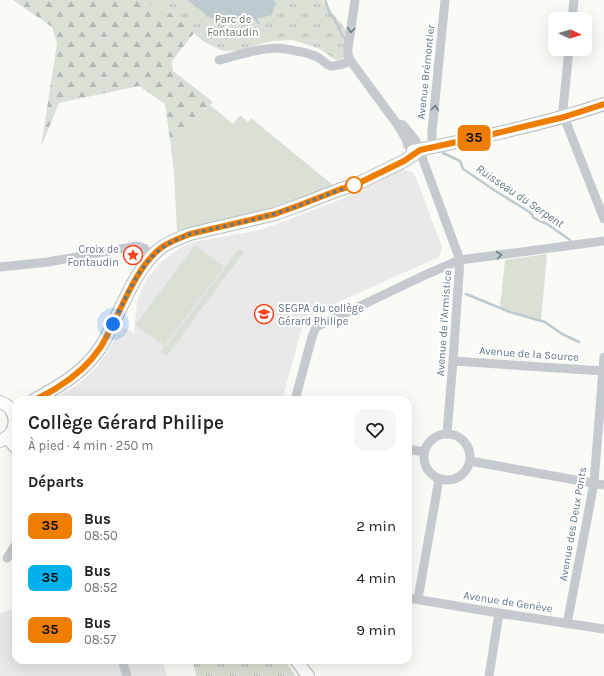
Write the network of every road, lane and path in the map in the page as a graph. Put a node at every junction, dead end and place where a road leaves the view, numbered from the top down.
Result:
1 (355, 0) edge
2 (445, 0) edge
3 (574, 0) edge
4 (573, 12) edge
5 (568, 56) edge
6 (219, 60) dead end
7 (350, 60) junction
8 (604, 104) edge
9 (564, 117) junction
10 (434, 146) junction
11 (420, 150) junction
12 (604, 219) edge
13 (604, 241) edge
14 (152, 256) junction
15 (460, 260) junction
16 (0, 267) edge
17 (604, 357) edge
18 (453, 361) junction
19 (603, 371) junction
20 (42, 396) edge
21 (295, 396) edge
22 (0, 402) edge
23 (12, 409) edge
24 (12, 431) edge
25 (447, 433) junction
26 (4, 439) edge
27 (412, 450) edge
28 (424, 452) junction
29 (470, 461) junction
30 (439, 479) junction
31 (594, 483) junction
32 (604, 485) edge
33 (12, 550) edge
34 (7, 558) dead end
35 (413, 598) edge
36 (499, 613) junction
37 (567, 624) junction
38 (604, 629) edge
39 (123, 664) edge
40 (299, 664) edge
41 (305, 664) edge
42 (127, 676) edge
43 (308, 676) edge
44 (314, 676) edge
45 (489, 676) edge

1 -> 7 street
10 -> 2 street, Avenue Brémontier
3 - 4 street
5 - 9 street
6 - 7 street
7 - 11 street
8 - 9 main road
9 - 10 main road
9 - 12 street
10 - 11 main road
11 - 14 main road
11 - 15 street, Avenue de l'Armistice
15 -> 13 street
14 - 16 street
14 - 20 main road
15 - 18 street, Avenue de l'Armistice
15 - 21 street
17 - 19 street, Avenue des Deux Ponts
18 - 19 street, Avenue de la Source
18 - 25 street, Avenue de l'Armistice
19 - 31 street, Avenue des Deux Ponts
22 - 23 main road
24 - 26 main road
25 - 28 street
25 - 29 street
27 - 28 street
28 - 30 street
29 - 30 street
29 - 31 street
30 - 35 street
31 - 32 street
31 - 37 street, Avenue des Deux Ponts
33 - 34 street
35 - 36 street, Avenue de Genève
36 - 37 street, Avenue de Genève
36 - 45 street
37 - 38 street, Avenue de Genève
39 - 42 street
40 - 43 main road
41 - 44 main road

